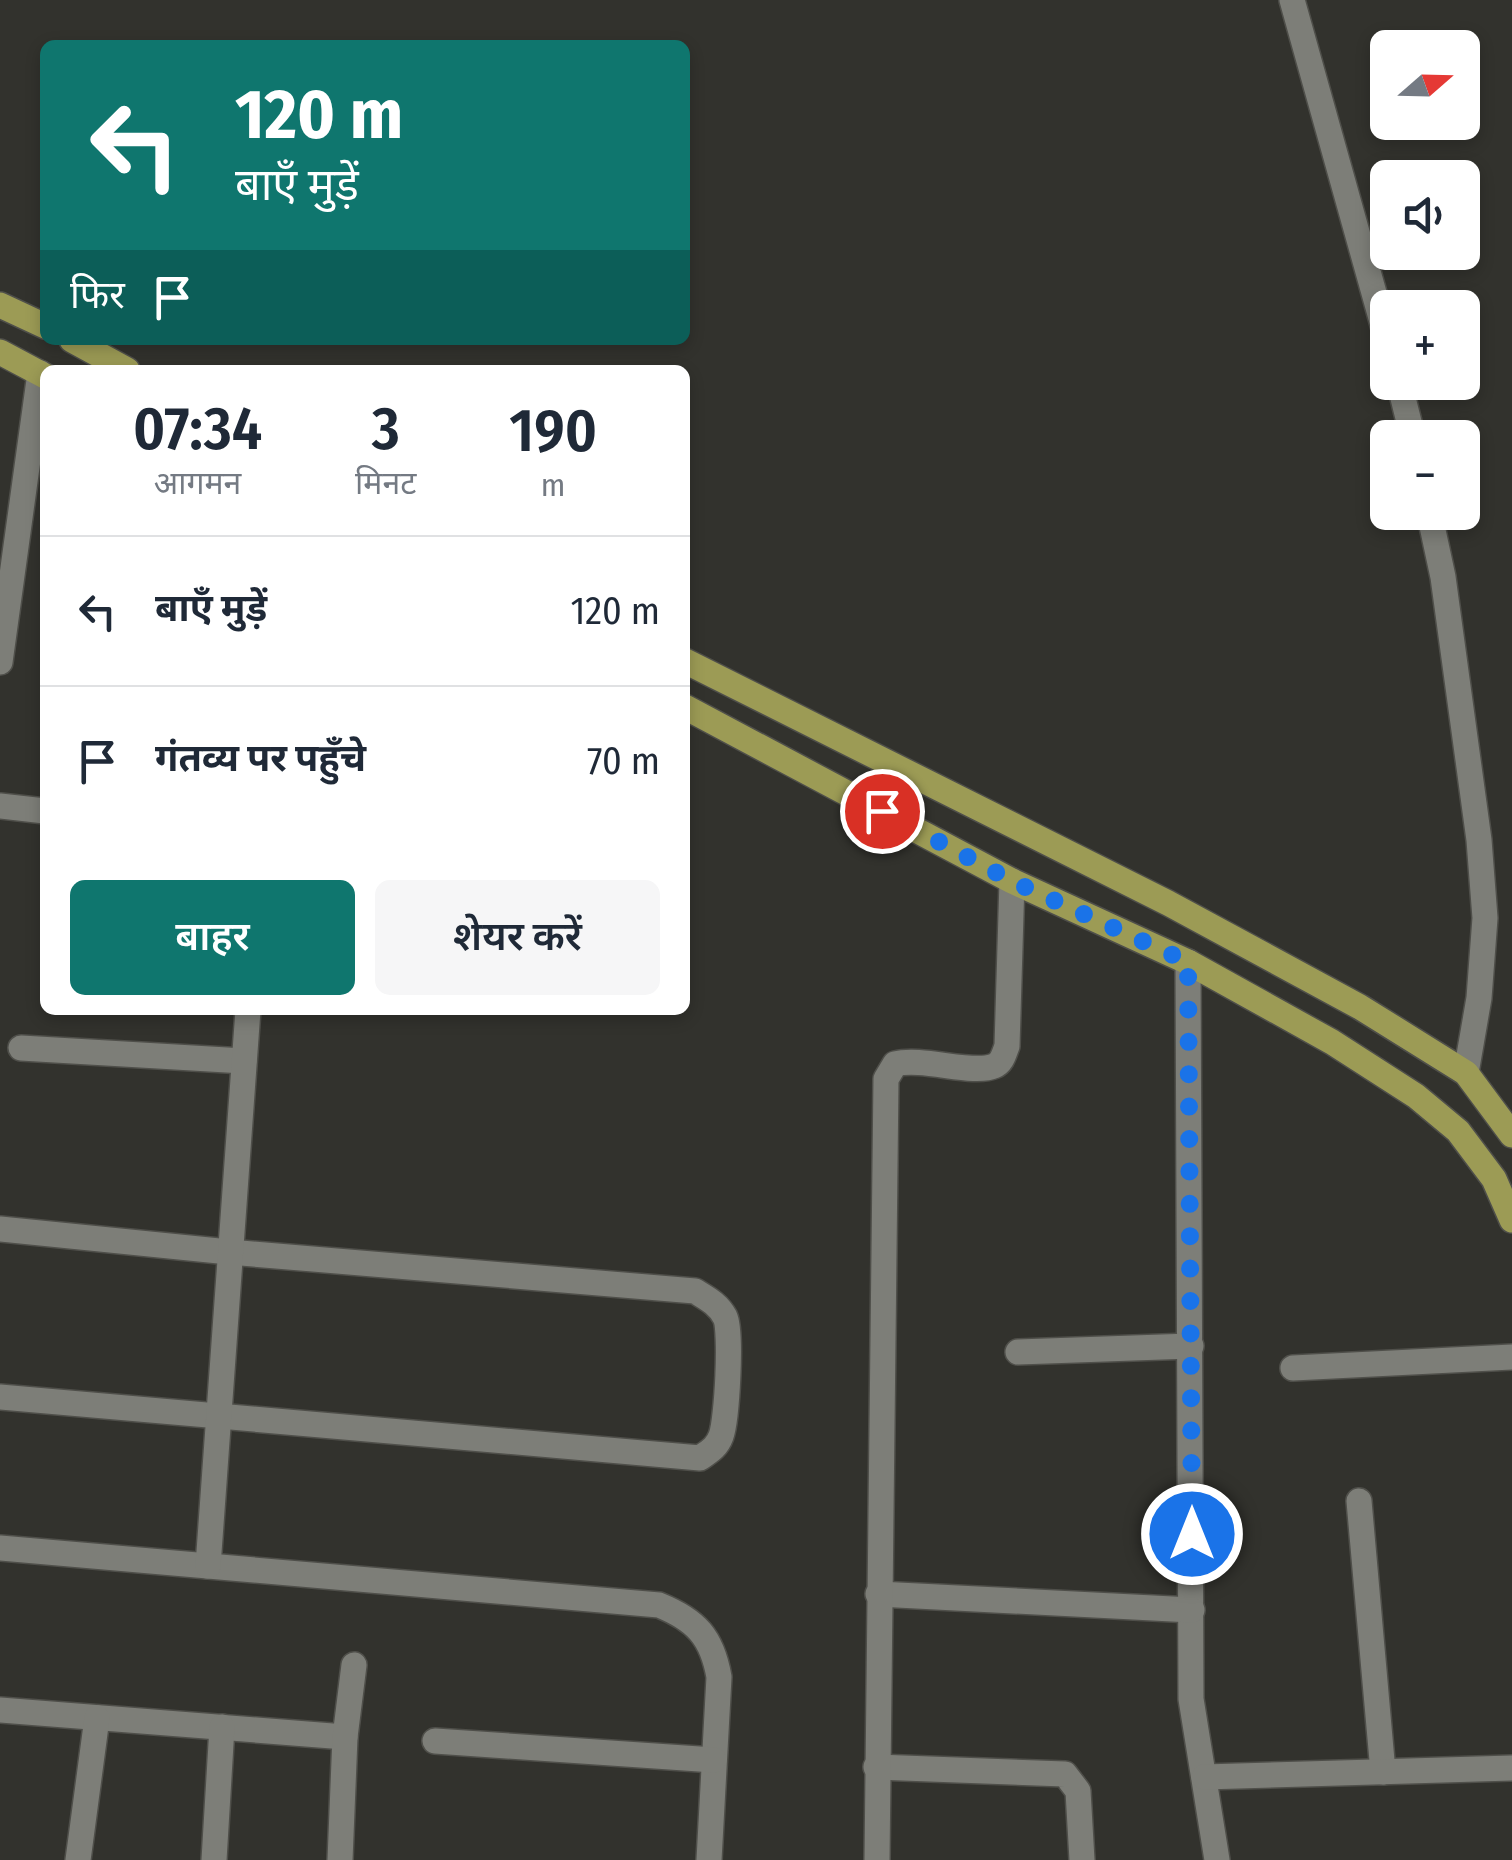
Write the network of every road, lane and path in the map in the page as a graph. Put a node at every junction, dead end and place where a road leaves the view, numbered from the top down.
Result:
1 (1292, 0) edge
2 (1373, 290) edge
3 (0, 304) edge
4 (40, 324) edge
5 (81, 345) edge
6 (0, 352) edge
7 (118, 365) edge
8 (40, 374) edge
9 (40, 389) edge
10 (1433, 530) edge
11 (0, 662) edge
12 (690, 664) edge
13 (690, 710) edge
14 (0, 806) edge
15 (40, 811) edge
16 (1012, 881) junction
17 (1188, 962) junction
18 (248, 1015) edge
19 (21, 1048) dead end
20 (244, 1061) junction
21 (1466, 1074) junction
22 (1502, 1113) edge
23 (1512, 1134) edge
24 (1512, 1220) edge
25 (0, 1229) edge
26 (230, 1252) junction
27 (1191, 1346) junction
28 (1018, 1352) dead end
29 (1512, 1357) edge
30 (1293, 1368) dead end
31 (0, 1397) edge
32 (219, 1416) junction
33 (1359, 1502) dead end
34 (0, 1548) edge
35 (208, 1566) junction
36 (878, 1594) junction
37 (1192, 1610) junction
38 (354, 1665) dead end
39 (0, 1710) edge
40 (97, 1718) junction
41 (222, 1728) junction
42 (345, 1737) junction
43 (435, 1740) dead end
44 (714, 1760) junction
45 (876, 1767) junction
46 (1512, 1768) edge
47 (1383, 1772) junction
48 (1204, 1777) junction
49 (78, 1860) edge
50 (214, 1860) edge
51 (340, 1860) edge
52 (708, 1860) edge
53 (876, 1860) edge
54 (1082, 1860) edge
55 (1217, 1860) edge

1 - 2 street
3 - 4 main road
5 - 7 main road
6 - 8 main road
9 - 11 street
10 - 21 street
12 - 21 main road
13 - 16 main road
14 - 15 street
16 - 17 main road
16 - 36 street
17 - 24 main road
17 - 27 street
18 - 20 street
19 - 20 street
20 - 26 street
21 - 22 main road
22 - 23 main road
25 - 26 street
26 - 32 street
26 - 32 street
27 - 28 street
27 - 37 street
29 - 30 street
31 - 32 street
32 - 35 street
33 - 47 street
34 - 35 street
35 - 44 street
36 - 37 street
36 - 45 street
37 - 48 street
38 - 42 street
39 - 40 street
40 - 41 street
40 - 49 street
41 - 42 street
41 - 50 street
42 - 51 street
43 - 44 street
44 - 52 street
45 - 53 street
45 - 54 street
46 - 47 street
47 - 48 street
48 - 55 street

